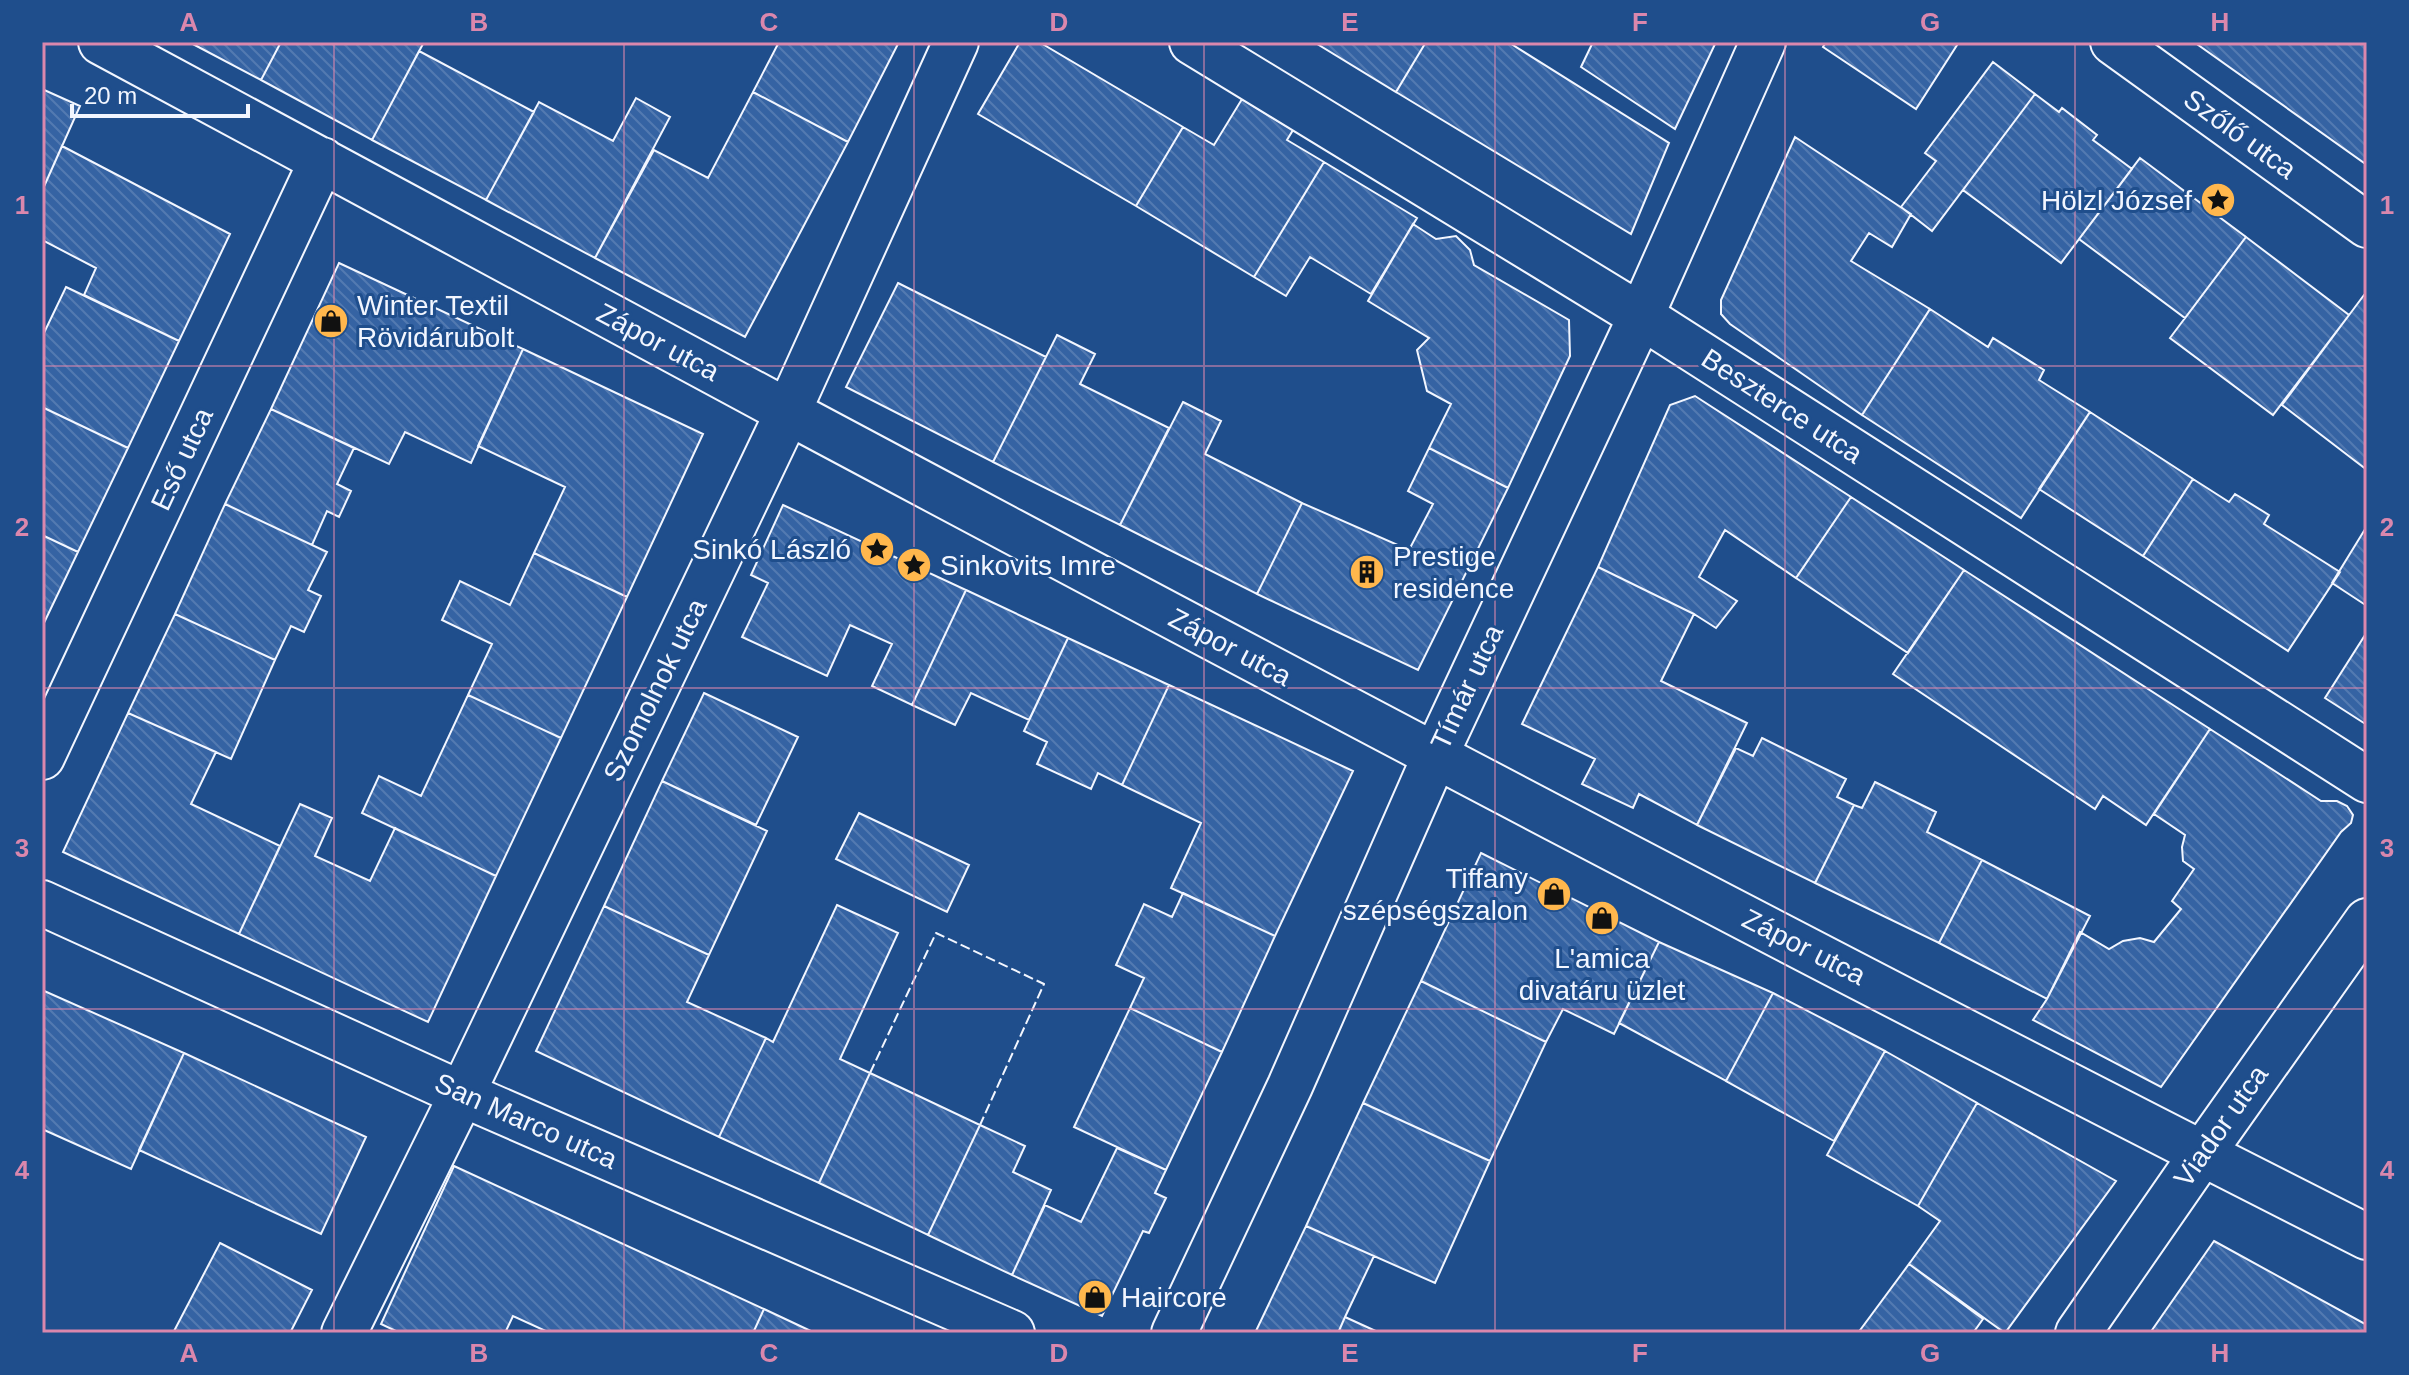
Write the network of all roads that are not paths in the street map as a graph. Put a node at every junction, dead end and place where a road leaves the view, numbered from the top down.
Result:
1 (101, 42) edge
2 (956, 42) edge
3 (1192, 42) edge
4 (1763, 42) edge
5 (2113, 42) edge
6 (322, 160) junction
7 (2367, 225) edge
8 (1641, 316) junction
9 (788, 412) junction
10 (1435, 756) junction
11 (42, 757) edge
12 (2367, 780) edge
13 (42, 903) edge
14 (2367, 921) edge
15 (462, 1094) junction
16 (2202, 1154) junction
17 (2367, 1237) edge
18 (344, 1333) edge
19 (1012, 1333) edge
20 (1174, 1333) edge
21 (2078, 1333) edge

1 - 6 street, Zápor utca
2 - 9 street, Szomolnok utca
3 - 8 street, Beszterce utca
4 - 8 street, Tímár utca
5 - 7 street, Szőlő utca
6 - 9 street, Zápor utca
6 - 11 street, Eső utca
8 - 10 street, Tímár utca
8 - 12 street, Beszterce utca
9 - 10 street, Zápor utca
9 - 15 street, Szomolnok utca
10 - 16 street, Zápor utca
10 - 20 street, Tímár utca
13 - 15 street, San Marco utca
14 - 16 street, Viador utca
15 - 18 street, Szomolnok utca
15 - 19 street, San Marco utca
16 - 17 street, Zápor utca
16 - 21 street, Viador utca

